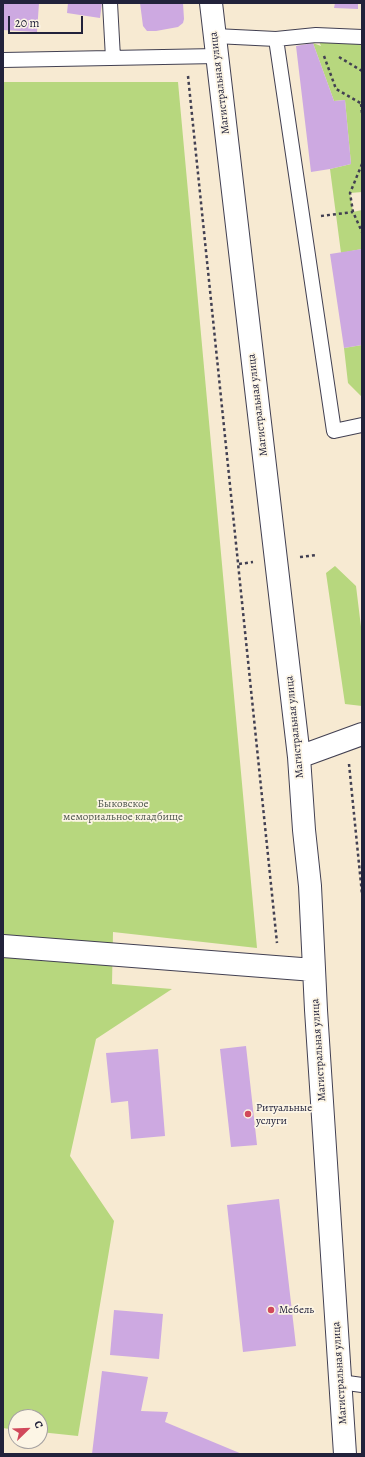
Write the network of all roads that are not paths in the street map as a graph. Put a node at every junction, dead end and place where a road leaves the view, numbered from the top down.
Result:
1 (110, 3) edge
2 (211, 3) edge
3 (362, 37) edge
4 (276, 39) junction
5 (216, 46) junction
6 (113, 58) junction
7 (3, 60) edge
8 (362, 425) edge
9 (362, 734) edge
10 (299, 757) junction
11 (3, 946) edge
12 (314, 970) junction
13 (340, 1382) junction
14 (362, 1385) edge
15 (345, 1454) edge

1 - 6 lane
2 - 5 street, Магистральная улица
3 - 4 lane
4 - 5 lane
4 - 8 lane
5 - 6 lane
5 - 10 street, Магистральная улица
6 - 7 lane
9 - 10 street
10 - 12 street, Магистральная улица
11 - 12 street
12 - 13 street, Магистральная улица
13 - 14 lane
13 - 15 street, Магистральная улица

